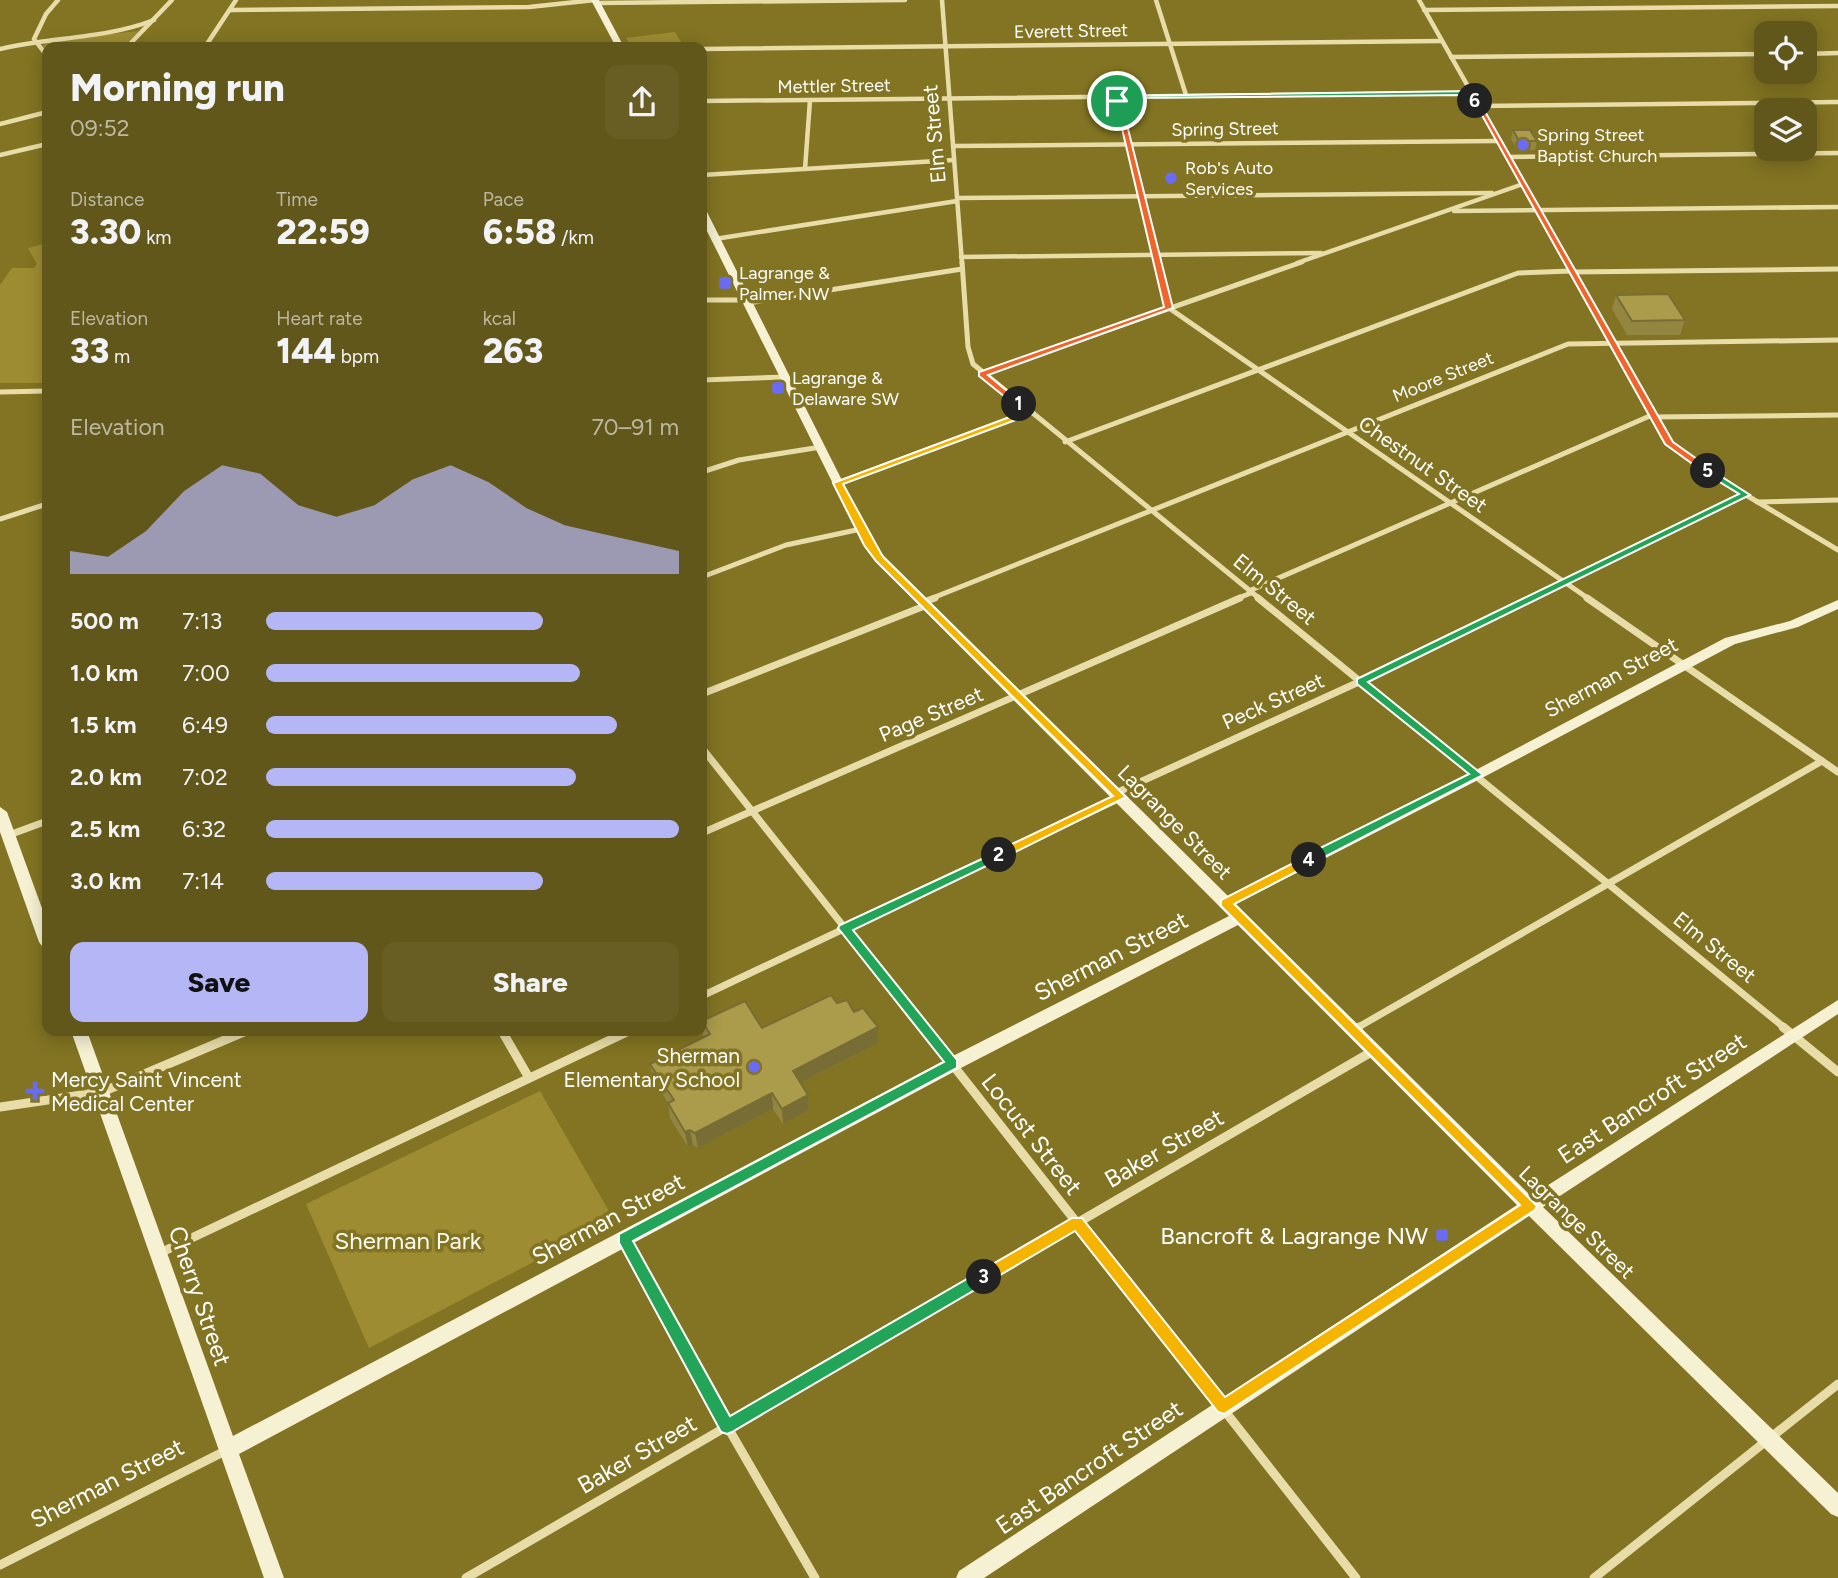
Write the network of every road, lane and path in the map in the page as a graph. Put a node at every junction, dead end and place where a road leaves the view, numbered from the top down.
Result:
1 (58, 0) edge
2 (172, 0) edge
3 (236, 0) edge
4 (905, 0) edge
5 (942, 0) edge
6 (1156, 0) edge
7 (1419, 0) edge
8 (1650, 0) edge
9 (596, 1) edge
10 (1838, 6) edge
11 (1657, 8) junction
12 (230, 10) junction
13 (1424, 10) junction
14 (154, 20) junction
15 (34, 41) junction
16 (1441, 41) junction
17 (132, 42) edge
18 (208, 42) edge
19 (617, 42) edge
20 (1170, 44) junction
21 (945, 46) junction
22 (0, 49) edge
23 (707, 49) edge
24 (42, 50) edge
25 (1838, 53) edge
26 (1754, 54) edge
27 (1817, 54) edge
28 (1451, 57) junction
29 (1471, 93) junction
30 (1186, 95) junction
31 (1116, 96) junction
32 (949, 99) junction
33 (810, 100) junction
34 (707, 101) edge
35 (1838, 103) edge
36 (1478, 106) junction
37 (42, 113) edge
38 (0, 124) edge
39 (1498, 141) junction
40 (1128, 144) junction
41 (42, 145) edge
42 (953, 146) junction
43 (1838, 153) edge
44 (0, 155) edge
45 (1507, 157) junction
46 (954, 160) junction
47 (805, 169) junction
48 (707, 176) edge
49 (1522, 184) junction
50 (1498, 193) junction
51 (1140, 197) junction
52 (957, 200) junction
53 (1838, 207) edge
54 (1537, 210) junction
55 (1446, 211) junction
56 (709, 231) edge
57 (1328, 253) junction
58 (1155, 255) junction
59 (961, 257) junction
60 (962, 269) junction
61 (1838, 269) edge
62 (1571, 271) junction
63 (707, 300) edge
64 (747, 301) junction
65 (1169, 308) junction
66 (1838, 340) edge
67 (1612, 343) junction
68 (1259, 370) junction
69 (982, 374) junction
70 (785, 377) junction
71 (707, 381) edge
72 (42, 391) edge
73 (0, 392) edge
74 (1029, 412) junction
75 (1838, 415) edge
76 (1653, 416) junction
77 (1349, 432) junction
78 (1065, 442) junction
79 (821, 447) junction
80 (707, 470) edge
81 (837, 483) junction
82 (1746, 495) junction
83 (1838, 500) edge
84 (1757, 502) junction
85 (1451, 503) junction
86 (42, 506) edge
87 (1150, 511) junction
88 (0, 519) edge
89 (861, 529) junction
90 (1838, 550) edge
91 (707, 575) edge
92 (1564, 583) junction
93 (1250, 592) junction
94 (925, 604) junction
95 (1838, 604) edge
96 (1683, 665) junction
97 (1361, 681) junction
98 (707, 692) edge
99 (1018, 695) junction
100 (707, 754) edge
101 (1822, 761) junction
102 (1838, 772) edge
103 (1478, 775) junction
104 (1118, 795) junction
105 (751, 811) junction
106 (0, 812) edge
107 (42, 823) edge
108 (707, 831) edge
109 (9, 835) junction
110 (1609, 884) junction
111 (1226, 903) junction
112 (1240, 917) junction
113 (42, 928) edge
114 (845, 928) junction
115 (707, 994) edge
116 (1838, 1006) edge
117 (1354, 1030) junction
118 (1796, 1035) junction
119 (81, 1036) edge
120 (234, 1036) edge
121 (505, 1036) edge
122 (618, 1036) edge
123 (1374, 1050) junction
124 (953, 1064) junction
125 (1838, 1072) edge
126 (529, 1078) junction
127 (102, 1092) junction
128 (0, 1107) edge
129 (1530, 1206) junction
130 (1077, 1223) junction
131 (624, 1238) junction
132 (160, 1254) junction
133 (1838, 1384) edge
134 (1224, 1407) junction
135 (727, 1426) junction
136 (1769, 1439) junction
137 (229, 1449) junction
138 (1838, 1507) edge
139 (0, 1565) edge
140 (274, 1578) edge
141 (466, 1578) edge
142 (814, 1578) edge
143 (966, 1578) edge
144 (1356, 1578) edge
145 (1594, 1578) edge

1 - 15 street
2 - 14 street
3 - 12 street
4 - 9 street
5 - 21 street, Elm Street
6 - 20 street
7 - 13 street
8 - 11 street
9 - 12 street
9 - 19 main road
10 - 11 street
11 - 13 street
12 - 18 street
13 - 16 street
14 - 15 street
14 - 17 street
15 - 22 street
15 - 24 street
16 - 20 street, Everett Street
16 - 28 street
20 - 21 street, Everett Street
20 - 30 street
21 - 23 street, Everett Street
21 - 32 street, Elm Street
25 - 27 street
26 - 28 street
28 - 29 street
29 - 30 street, Mettler Street
29 - 36 street
30 - 31 street, Mettler Street
31 - 32 street, Mettler Street
31 - 40 street
32 - 33 street, Mettler Street
32 - 42 street, Elm Street
33 - 34 street, Mettler Street
33 - 47 street
35 - 36 street
36 - 39 street
37 - 38 street
39 - 40 street, Spring Street
39 - 45 street
40 - 42 street, Spring Street
40 - 51 street
41 - 44 street
42 - 46 street, Elm Street
43 - 45 street
45 - 49 street
46 - 47 street
46 - 52 street, Elm Street
47 - 48 street
49 - 50 street
49 - 54 street
50 - 51 street
50 - 55 street
51 - 52 street
51 - 58 street
52 - 56 street
52 - 59 street, Elm Street
53 - 54 street
54 - 55 street
54 - 62 street
55 - 57 street
56 - 64 main road, Lagrange Street
57 - 58 street
57 - 65 street
58 - 59 street
58 - 65 street
59 - 60 street, Elm Street
60 - 64 street
60 - 69 street, Elm Street
61 - 62 street
62 - 67 street
62 - 68 street
63 - 64 street
64 - 70 main road, Lagrange Street
65 - 68 street, Chestnut Street
65 - 69 street
66 - 67 street, Moore Street
67 - 76 street
67 - 77 street, Moore Street
68 - 77 street, Chestnut Street
68 - 78 street
69 - 74 street, Elm Street
70 - 71 street
70 - 79 main road, Lagrange Street
72 - 73 street
74 - 78 street, Elm Street
74 - 81 street
75 - 76 street, Page Street
76 - 82 street
76 - 85 street, Page Street
77 - 85 street, Chestnut Street
77 - 87 street, Moore Street
78 - 87 street, Elm Street
79 - 80 street
79 - 81 main road, Lagrange Street
81 - 89 main road, Lagrange Street
82 - 84 street
82 - 92 street, Peck Street
83 - 84 street
84 - 90 street
85 - 92 street, Chestnut Street
85 - 93 street, Page Street
86 - 88 street
87 - 93 street, Elm Street
87 - 94 street, Moore Street
89 - 91 street
89 - 94 main road, Lagrange Street
92 - 96 street, Chestnut Street
92 - 97 street, Peck Street
93 - 97 street, Elm Street
93 - 99 street, Page Street
94 - 98 street, Moore Street
94 - 99 main road, Lagrange Street
95 - 96 main road, Sherman Street
96 - 101 street, Chestnut Street
96 - 103 main road, Sherman Street
97 - 103 street, Elm Street
97 - 104 street, Peck Street
99 - 104 main road, Lagrange Street
99 - 105 street, Page Street
100 - 105 street, Locust Street
101 - 102 street, Chestnut Street
101 - 110 street
103 - 110 street, Elm Street
103 - 111 main road, Sherman Street
104 - 111 main road, Lagrange Street
104 - 114 street, Peck Street
105 - 108 street, Page Street
105 - 114 street, Locust Street
106 - 109 main road
107 - 109 street
109 - 113 main road
110 - 117 street
110 - 118 street, Elm Street
111 - 112 main road, Lagrange Street
112 - 117 main road, Lagrange Street
112 - 124 main road, Sherman Street
114 - 115 street, Peck Street
114 - 124 street, Locust Street
116 - 118 main road, East Bancroft Street
117 - 123 main road, Lagrange Street
118 - 125 street, Elm Street
118 - 129 main road, East Bancroft Street
119 - 127 main road, Cherry Street
120 - 127 street
121 - 126 street
122 - 126 street
123 - 129 main road, Lagrange Street
123 - 130 street, Baker Street
124 - 130 street, Locust Street
124 - 131 main road, Sherman Street
126 - 132 street
127 - 128 street
127 - 132 main road, Cherry Street
129 - 134 main road, East Bancroft Street
129 - 136 main road, Lagrange Street
130 - 134 street, Locust Street
130 - 135 street, Baker Street
131 - 135 street
131 - 137 main road, Sherman Street
132 - 137 main road, Cherry Street
133 - 136 street
134 - 143 main road, East Bancroft Street
134 - 144 street, Locust Street
135 - 141 street, Baker Street
135 - 142 street
136 - 138 main road, Lagrange Street
136 - 145 street
137 - 139 street, Sherman Street
137 - 140 main road, Cherry Street

